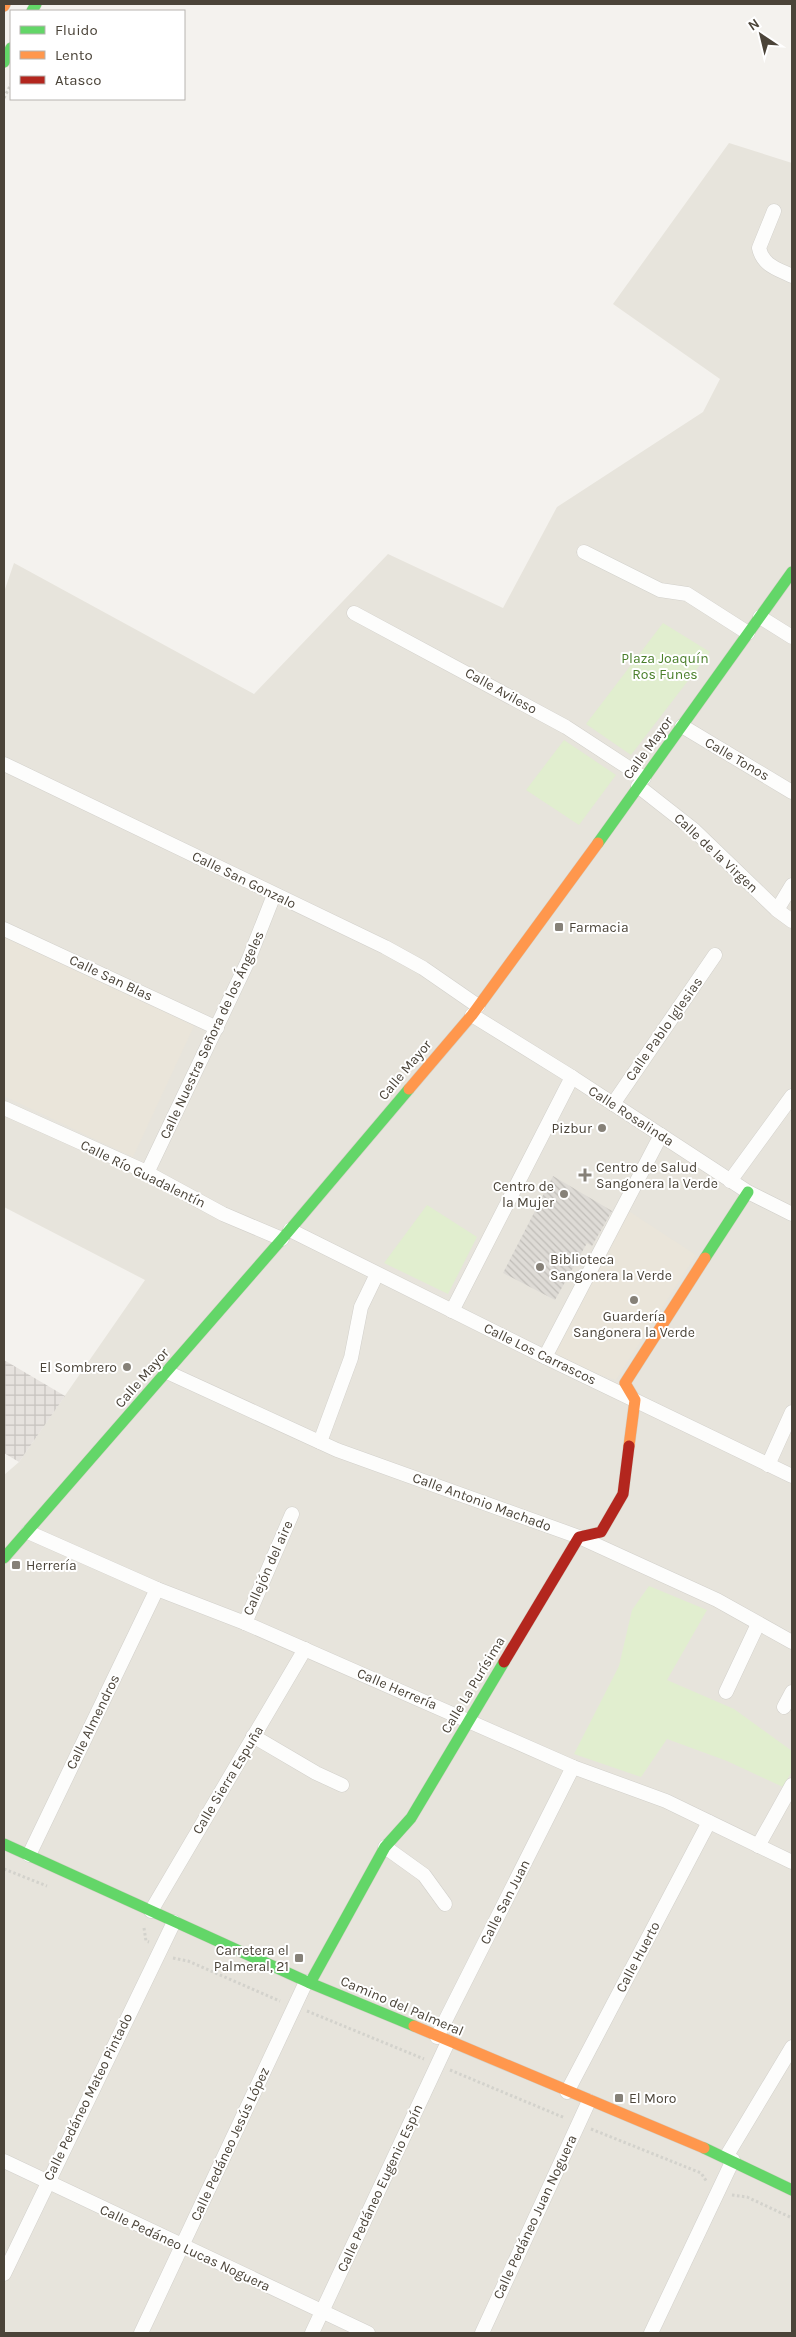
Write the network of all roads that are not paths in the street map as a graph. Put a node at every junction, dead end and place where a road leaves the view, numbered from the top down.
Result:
1 (10, 50) edge
2 (4, 62) edge
3 (774, 211) dead end
4 (792, 276) edge
5 (584, 552) dead end
6 (792, 572) edge
7 (354, 613) dead end
8 (760, 617) junction
9 (748, 633) junction
10 (792, 637) edge
11 (682, 726) junction
12 (4, 764) edge
13 (641, 782) junction
14 (792, 792) edge
15 (792, 885) edge
16 (274, 895) junction
17 (777, 910) junction
18 (792, 921) edge
19 (4, 929) edge
20 (716, 955) dead end
21 (475, 1010) junction
22 (217, 1028) junction
23 (572, 1077) junction
24 (792, 1096) edge
25 (613, 1104) junction
26 (4, 1108) edge
27 (661, 1135) junction
28 (147, 1173) junction
29 (730, 1181) junction
30 (748, 1192) junction
31 (792, 1214) edge
32 (286, 1235) junction
33 (377, 1274) junction
34 (452, 1311) junction
35 (545, 1357) junction
36 (168, 1372) junction
37 (635, 1400) junction
38 (792, 1412) edge
39 (320, 1442) junction
40 (768, 1466) junction
41 (792, 1476) edge
42 (292, 1514) dead end
43 (28, 1532) junction
44 (579, 1537) junction
45 (4, 1558) edge
46 (157, 1589) junction
47 (245, 1622) junction
48 (758, 1624) junction
49 (792, 1642) edge
50 (305, 1649) junction
51 (726, 1692) dead end
52 (792, 1692) edge
53 (784, 1708) dead end
54 (469, 1720) junction
55 (254, 1736) junction
56 (573, 1767) junction
57 (342, 1784) dead end
58 (792, 1785) edge
59 (709, 1822) junction
60 (758, 1846) junction
61 (385, 1847) junction
62 (6, 1850) edge
63 (29, 1855) junction
64 (792, 1862) edge
65 (445, 1904) dead end
66 (150, 1911) junction
67 (174, 1922) junction
68 (308, 1983) junction
69 (443, 2040) junction
70 (792, 2047) edge
71 (567, 2092) junction
72 (589, 2101) junction
73 (730, 2159) junction
74 (4, 2161) edge
75 (47, 2183) junction
76 (792, 2190) edge
77 (183, 2246) junction
78 (4, 2274) edge
79 (322, 2313) junction
80 (140, 2333) edge
81 (312, 2333) edge
82 (368, 2333) edge
83 (482, 2333) edge
84 (651, 2333) edge

1 - 2 street
3 - 4 street
5 - 9 street
6 - 8 street, Calle Mayor
7 - 13 street, Calle Avileso
8 - 9 street, Calle Mayor
8 - 10 street
9 - 11 street, Calle Mayor
11 - 13 street, Calle Mayor
11 - 14 street, Calle Tonos
12 - 16 street, Calle San Gonzalo
13 - 17 street, Calle de la Virgen
13 - 21 street, Calle Mayor
15 - 17 street
16 - 21 street, Calle San Gonzalo
16 - 22 street, Calle Nuestra Señora de los Ángeles
17 - 18 street, Calle de la Virgen
19 - 22 street, Calle San Blas
20 - 25 street, Calle Pablo Iglesias
21 - 23 street, Calle Rosalinda
21 - 32 street, Calle Mayor
22 - 28 street, Calle Nuestra Señora de los Ángeles
23 - 25 street, Calle Rosalinda
23 - 34 street
24 - 29 street
25 - 27 street, Calle Rosalinda
26 - 28 street, Calle Río Guadalentín
27 - 29 street, Calle Rosalinda
27 - 35 street
28 - 32 street, Calle Río Guadalentín
29 - 30 street, Calle Rosalinda
30 - 31 street, Calle Rosalinda
30 - 37 street
32 - 33 street, Calle Los Carrascos
32 - 36 street, Calle Mayor
33 - 34 street, Calle Los Carrascos
33 - 39 street
34 - 35 street, Calle Los Carrascos
35 - 37 street, Calle Los Carrascos
36 - 39 street, Calle Antonio Machado
36 - 43 street, Calle Mayor
37 - 40 street, Calle Los Carrascos
37 - 44 street
38 - 40 street
39 - 44 street, Calle Antonio Machado
40 - 41 street, Calle Los Carrascos
42 - 47 street, Callejón del aire
43 - 45 street, Calle Mayor
43 - 46 street, Calle Herrería
44 - 48 street, Calle Antonio Machado
44 - 54 street, Calle La Purísima
46 - 47 street, Calle Herrería
46 - 63 street, Calle Almendros
47 - 50 street, Calle Herrería
48 - 49 street, Calle Antonio Machado
48 - 51 street
50 - 54 street, Calle Herrería
50 - 55 street, Calle Sierra Espuña
52 - 53 street
54 - 56 street, Calle Herrería
54 - 61 street, Calle La Purísima
55 - 57 street
55 - 66 street, Calle Sierra Espuña
56 - 59 street, Calle Herrería
56 - 69 street, Calle San Juan
58 - 60 street
59 - 60 street, Calle Herrería
59 - 71 street, Calle Huerto
60 - 64 street, Calle Herrería
61 - 65 street
61 - 68 street, Calle La Purísima
62 - 63 street, Camino del Palmeral
63 - 66 street, Camino del Palmeral
66 - 67 street, Camino del Palmeral
67 - 68 street, Camino del Palmeral
67 - 75 street, Calle Pedáneo Mateo Pintado
68 - 69 street, Camino del Palmeral
68 - 77 street, Calle Pedáneo Jesús López
69 - 71 street, Camino del Palmeral
69 - 79 street, Calle Pedáneo Eugenio Espín
70 - 73 street
71 - 72 street, Camino del Palmeral
72 - 73 street, Camino del Palmeral
72 - 83 street, Calle Pedáneo Juan Noguera
73 - 76 street, Camino del Palmeral
73 - 84 street
74 - 75 street, Calle Pedáneo Lucas Noguera
75 - 77 street, Calle Pedáneo Lucas Noguera
75 - 78 street, Calle Pedáneo Mateo Pintado
77 - 79 street, Calle Pedáneo Lucas Noguera
77 - 80 street, Calle Pedáneo Jesús López
79 - 81 street, Calle Pedáneo Eugenio Espín
79 - 82 street, Calle Pedáneo Lucas Noguera

